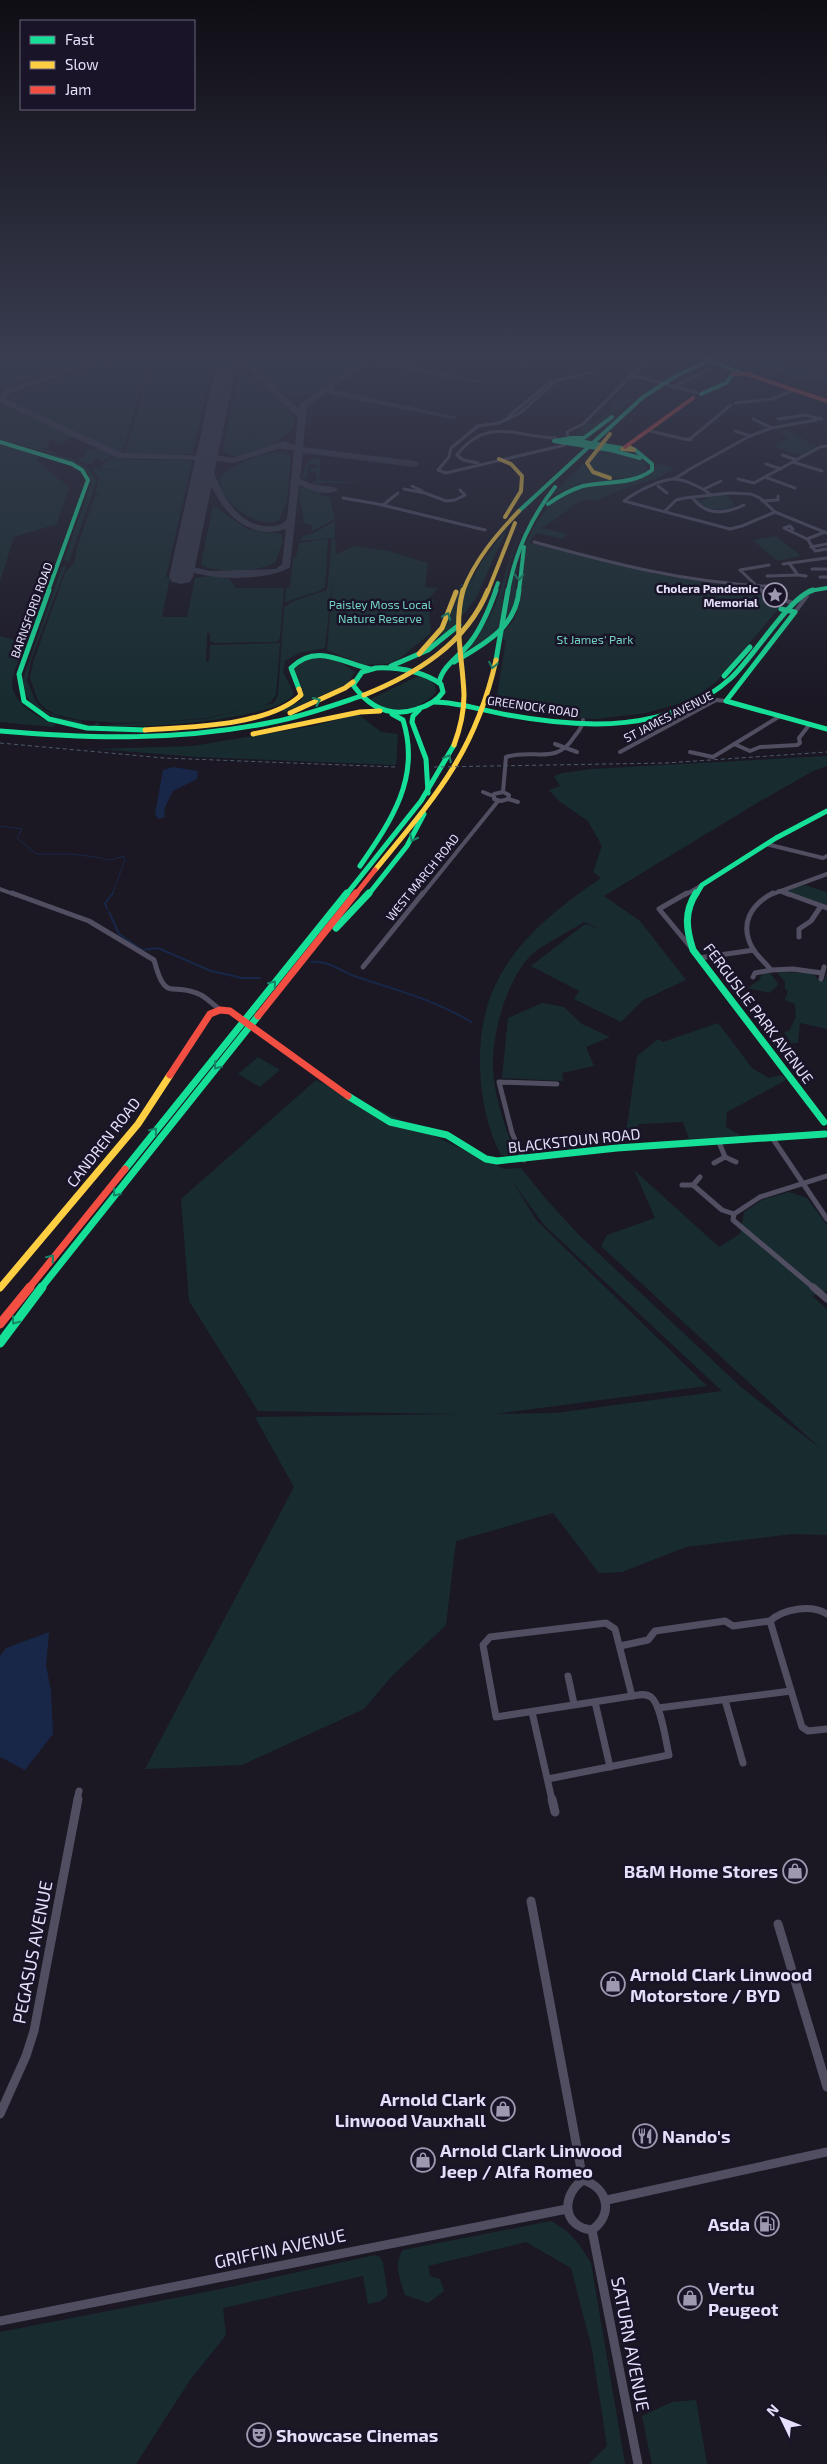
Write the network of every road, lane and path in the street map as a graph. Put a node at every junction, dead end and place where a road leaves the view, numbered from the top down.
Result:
1 (83, 472) edge
2 (519, 472) edge
3 (561, 472) edge
4 (561, 472) edge
5 (569, 472) edge
6 (593, 472) edge
7 (645, 472) edge
8 (650, 472) edge
9 (686, 472) edge
10 (776, 472) edge
11 (765, 478) junction
12 (738, 479) dead end
13 (674, 480) junction
14 (721, 481) dead end
15 (412, 486) dead end
16 (555, 486) junction
17 (658, 486) junction
18 (795, 488) dead end
19 (404, 489) dead end
20 (704, 489) junction
21 (460, 490) dead end
22 (398, 493) dead end
23 (423, 493) junction
24 (667, 493) dead end
25 (711, 495) junction
26 (778, 496) dead end
27 (692, 497) junction
28 (343, 498) dead end
29 (762, 501) junction
30 (383, 505) junction
31 (744, 505) dead end
32 (665, 512) junction
33 (775, 512) junction
34 (485, 530) dead end
35 (791, 531) dead end
36 (826, 533) edge
37 (808, 540) junction
38 (534, 542) dead end
39 (827, 544) edge
40 (811, 547) junction
41 (827, 549) edge
42 (499, 557) junction
43 (825, 558) edge
44 (789, 563) junction
45 (783, 564) dead end
46 (769, 565) dead end
47 (827, 565) edge
48 (812, 569) dead end
49 (827, 569) edge
50 (798, 575) junction
51 (767, 576) dead end
52 (806, 576) dead end
53 (827, 576) edge
54 (820, 577) dead end
55 (498, 583) junction
56 (756, 586) junction
57 (767, 586) dead end
58 (827, 587) edge
59 (807, 596) dead end
60 (790, 602) junction
61 (788, 611) junction
62 (419, 654) junction
63 (454, 662) junction
64 (351, 665) junction
65 (385, 667) junction
66 (370, 669) junction
67 (354, 682) junction
68 (441, 686) junction
69 (726, 701) junction
70 (434, 702) junction
71 (419, 710) junction
72 (380, 712) junction
73 (392, 714) junction
74 (780, 716) junction
75 (583, 722) junction
76 (810, 724) junction
77 (827, 729) edge
78 (0, 731) edge
79 (0, 735) edge
80 (190, 736) junction
81 (201, 739) junction
82 (555, 744) dead end
83 (734, 744) junction
84 (567, 749) junction
85 (577, 752) dead end
86 (620, 752) dead end
87 (690, 752) dead end
88 (483, 792) dead end
89 (503, 792) junction
90 (493, 796) junction
91 (508, 799) junction
92 (498, 801) junction
93 (518, 802) dead end
94 (827, 810) edge
95 (393, 841) junction
96 (766, 844) junction
97 (825, 857) edge
98 (827, 864) edge
99 (827, 874) edge
100 (702, 885) junction
101 (0, 889) edge
102 (779, 891) junction
103 (821, 906) junction
104 (827, 908) edge
105 (800, 937) dead end
106 (693, 950) junction
107 (754, 950) junction
108 (300, 951) junction
109 (699, 958) junction
110 (363, 967) dead end
111 (772, 970) junction
112 (822, 973) dead end
113 (291, 974) junction
114 (753, 977) dead end
115 (220, 1010) junction
116 (247, 1023) junction
117 (557, 1084) dead end
118 (826, 1121) edge
119 (826, 1135) edge
120 (773, 1139) junction
121 (719, 1142) junction
122 (725, 1157) junction
123 (524, 1160) junction
124 (736, 1162) dead end
125 (714, 1163) dead end
126 (827, 1176) edge
127 (700, 1177) dead end
128 (804, 1183) junction
129 (682, 1185) dead end
130 (694, 1185) junction
131 (734, 1214) junction
132 (827, 1219) edge
133 (0, 1288) edge
134 (826, 1298) edge
135 (0, 1324) edge
136 (0, 1343) edge
137 (827, 1614) edge
138 (770, 1620) junction
139 (620, 1646) junction
140 (568, 1676) dead end
141 (791, 1691) junction
142 (632, 1696) junction
143 (725, 1700) junction
144 (595, 1702) junction
145 (574, 1704) junction
146 (658, 1708) junction
147 (532, 1712) junction
148 (827, 1729) edge
149 (743, 1763) dead end
150 (610, 1767) junction
151 (548, 1779) junction
152 (79, 1791) dead end
153 (555, 1812) dead end
154 (531, 1901) dead end
155 (778, 1924) dead end
156 (827, 2086) edge
157 (0, 2114) edge
158 (827, 2152) edge
159 (583, 2180) junction
160 (606, 2200) junction
161 (567, 2209) junction
162 (592, 2230) junction
163 (0, 2321) edge
164 (638, 2464) edge

1 - 64 main road, BARNSFORD ROAD
62 -> 2 main road
3 - 42 main road
95 -> 4 main road
5 - 16 main road
6 - 7 main road
8 -> 63 main road
9 - 13 street
10 - 11 street
11 - 12 street
11 - 18 street
13 - 17 street
13 - 20 street
14 - 20 street
15 - 23 street
16 - 55 main road
16 -> 95 main road
17 - 24 street
17 - 32 street
19 - 23 street
20 - 25 street
21 - 23 street
22 - 30 street
25 - 27 street
25 - 29 street
26 - 29 street
27 - 31 street
27 - 32 street
28 - 30 street
29 - 33 street
30 - 34 street
32 - 33 street
33 - 36 street
35 - 37 street
36 - 37 street
37 - 40 street
38 - 56 street
39 - 40 street
40 - 41 street
42 - 62 main road
42 - 80 main road
43 - 44 street
43 - 47 street
44 - 45 street
44 - 50 street
46 - 56 street
48 - 49 street
50 - 51 street
50 - 52 street
53 - 54 street
55 - 63 main road
55 - 81 main road
56 - 57 street
56 - 60 street
58 - 60 main road, GREENOCK ROAD
59 - 61 street
60 - 61 main road, GREENOCK ROAD
61 - 69 main road
61 - 75 main road, GREENOCK ROAD
62 - 65 main road
63 - 68 main road
64 - 66 main road, BARNSFORD ROAD
64 - 67 main road
65 - 66 main road
65 - 68 main road, GREENOCK ROAD
66 - 67 main road
67 - 72 main road
80 -> 67 main road
68 - 70 main road
68 - 75 main road, GREENOCK ROAD
69 - 74 main road
69 - 86 street, ST JAMES AVENUE
70 - 71 main road
70 - 75 main road, GREENOCK ROAD
71 - 73 main road
71 -> 113 main road
72 - 73 main road
72 - 81 main road
73 - 108 main road
74 - 76 main road
74 - 83 street
75 - 84 street
76 - 77 main road
76 - 83 street
78 - 80 main road
79 - 81 main road
82 - 84 street
83 - 87 street
84 - 85 street
84 - 89 street
88 - 90 street
89 - 90 street
89 - 91 street
90 - 92 street
91 - 92 street
91 - 93 street
92 - 110 street, WEST MARCH ROAD
94 - 96 main road, FERGUSLIE PARK AVENUE
95 - 108 main road
95 - 113 main road
96 - 97 street
96 - 100 main road, FERGUSLIE PARK AVENUE
97 - 98 street
99 - 102 street
100 - 106 main road, FERGUSLIE PARK AVENUE
100 - 106 street
101 - 115 street
102 - 103 street
102 - 107 street
103 - 104 street
103 - 105 street
106 - 109 main road, FERGUSLIE PARK AVENUE
107 - 109 street
107 - 111 street
116 -> 108 main road
109 - 118 main road, FERGUSLIE PARK AVENUE
111 - 112 street
111 - 114 street
113 - 116 main road
115 - 123 main road, BLACKSTOUN ROAD
115 - 133 main road, CANDREN ROAD
135 -> 116 main road
116 -> 136 main road
117 - 123 street
118 - 119 main road
119 - 120 main road, BLACKSTOUN ROAD
120 - 121 main road, BLACKSTOUN ROAD
120 - 128 street
121 - 122 street
121 - 123 main road, BLACKSTOUN ROAD
122 - 124 street
122 - 125 street
126 - 128 street
127 - 130 street
128 - 131 street
128 - 132 street
129 - 130 street
130 - 131 street
131 - 134 street
137 - 138 street
138 - 139 street
138 - 141 street
139 - 142 street
139 - 147 street
140 - 145 street
141 - 143 street
141 - 148 street
142 - 144 street
142 - 146 street
143 - 146 street
143 - 149 street
144 - 145 street
144 - 150 street
145 - 147 street
146 - 150 street
147 - 151 street
150 - 151 street
151 - 153 street
152 - 157 street, PEGASUS AVENUE
154 - 159 street
155 - 156 street
158 - 160 street
159 - 160 street
159 - 161 street
160 - 162 street
161 - 162 street
161 - 163 street, GRIFFIN AVENUE
162 - 164 street, SATURN AVENUE

